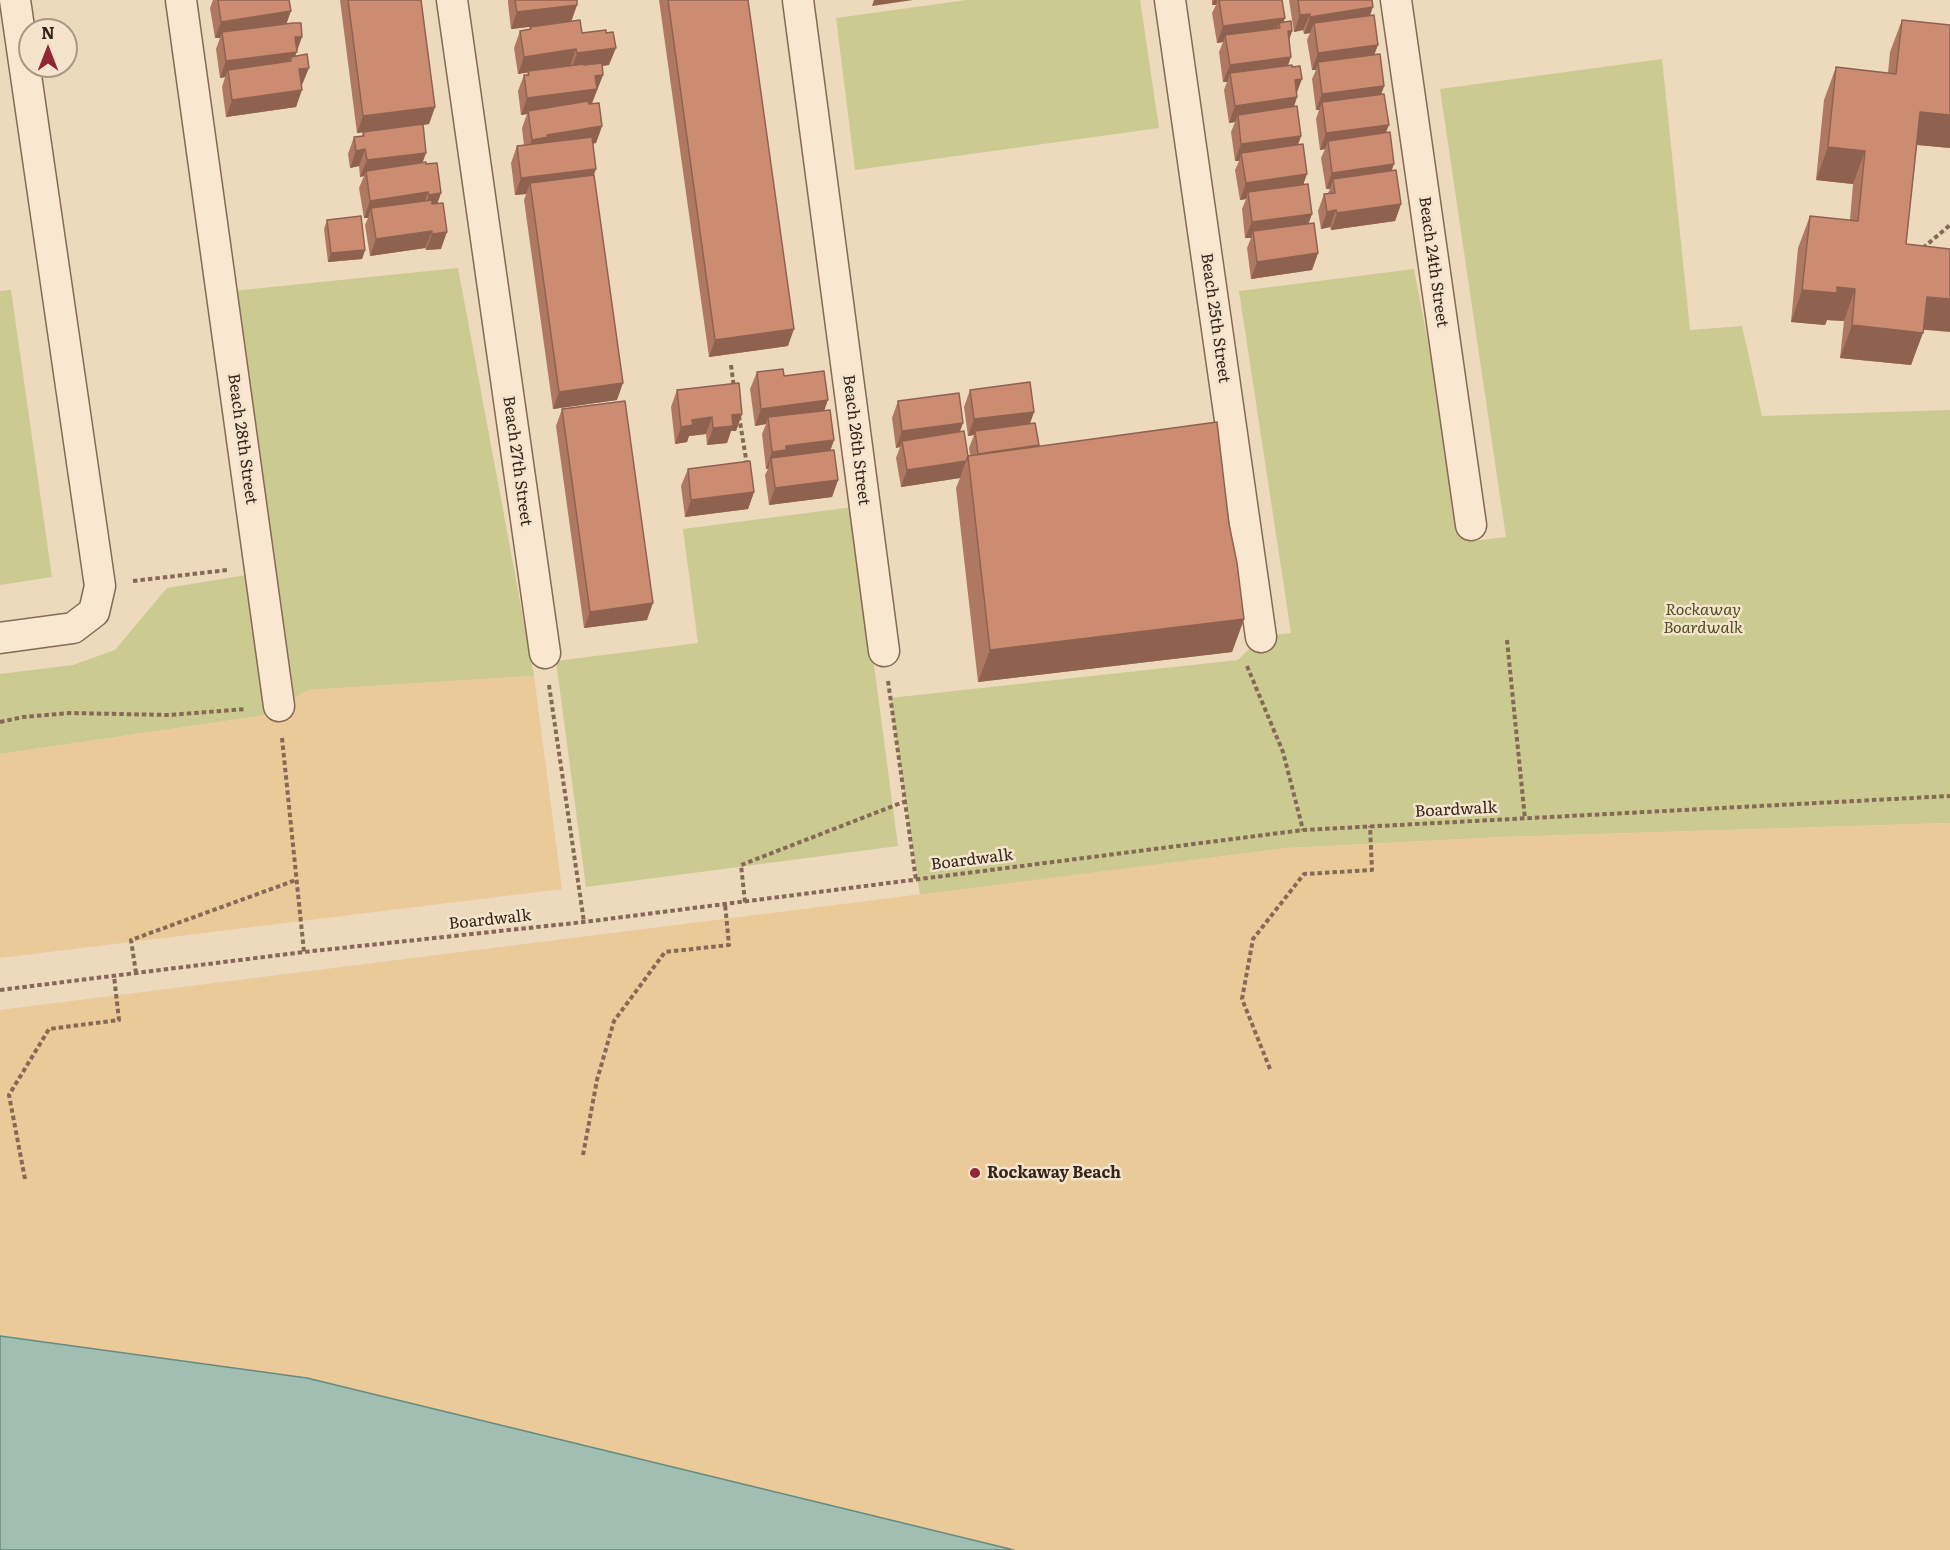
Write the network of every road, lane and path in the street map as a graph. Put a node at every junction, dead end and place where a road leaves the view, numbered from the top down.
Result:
1 (15, 0) edge
2 (181, 0) edge
3 (452, 0) edge
4 (798, 0) edge
5 (1170, 0) edge
6 (1396, 0) edge
7 (1950, 225) edge
8 (1918, 252) edge
9 (731, 364) dead end
10 (736, 398) edge
11 (738, 410) edge
12 (747, 466) edge
13 (1471, 525) dead end
14 (260, 566) junction
15 (115, 584) junction
16 (0, 638) edge
17 (1507, 640) dead end
18 (1253, 648) joint
19 (884, 651) joint
20 (545, 653) joint
21 (279, 706) junction
22 (0, 722) edge
23 (1950, 796) edge
24 (906, 801) junction
25 (1525, 819) junction
26 (1370, 826) junction
27 (1303, 830) junction
28 (296, 880) junction
29 (916, 880) junction
30 (745, 902) junction
31 (724, 904) junction
32 (584, 922) junction
33 (304, 952) junction
34 (136, 973) junction
35 (114, 976) junction
36 (0, 990) edge
37 (1270, 1069) dead end
38 (583, 1155) dead end
39 (25, 1179) dead end

1 - 15 street
2 - 14 street, Beach 28th Street
3 - 20 street, Beach 27th Street
4 - 19 street, Beach 26th Street
5 - 18 street, Beach 25th Street
6 - 13 street, Beach 24th Street
7 - 8 path
9 - 10 path
11 - 12 path
14 - 15 path
14 - 21 street, Beach 28th Street
15 - 16 street
17 - 25 path
18 - 27 path
19 - 24 path
20 - 32 path
21 - 22 path
21 - 28 path
23 - 25 path, Boardwalk
24 - 29 path
24 - 30 path
25 - 26 path, Boardwalk
26 - 27 path, Boardwalk
26 - 37 path
27 - 29 path, Boardwalk
28 - 33 path
28 - 34 path
29 - 30 path, Boardwalk
30 - 31 path, Boardwalk
31 - 32 path, Boardwalk
31 - 38 path
32 - 33 path, Boardwalk
33 - 34 path, Boardwalk
34 - 35 path, Boardwalk
35 - 36 path, Boardwalk
35 - 39 path

